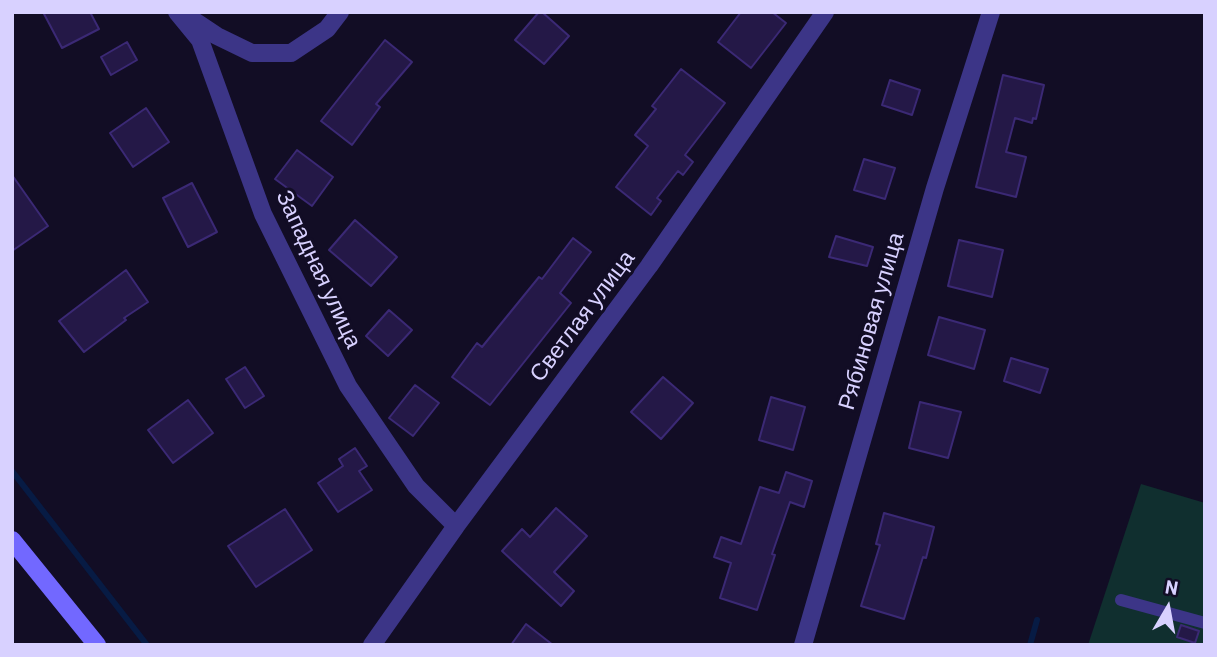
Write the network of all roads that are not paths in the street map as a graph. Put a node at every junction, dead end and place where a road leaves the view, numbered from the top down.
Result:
1 (179, 12) edge
2 (340, 12) edge
3 (825, 12) edge
4 (991, 12) edge
5 (456, 526) junction
6 (12, 540) edge
7 (1121, 600) dead end
8 (1205, 623) edge
9 (97, 645) edge
10 (372, 645) edge
11 (803, 645) edge

1 - 2 street, Западная улица
1 - 5 street, Западная улица
3 - 5 street, Светлая улица
4 - 11 street, Рябиновая улица
5 - 10 street, Светлая улица
6 - 9 main road
7 - 8 lane

